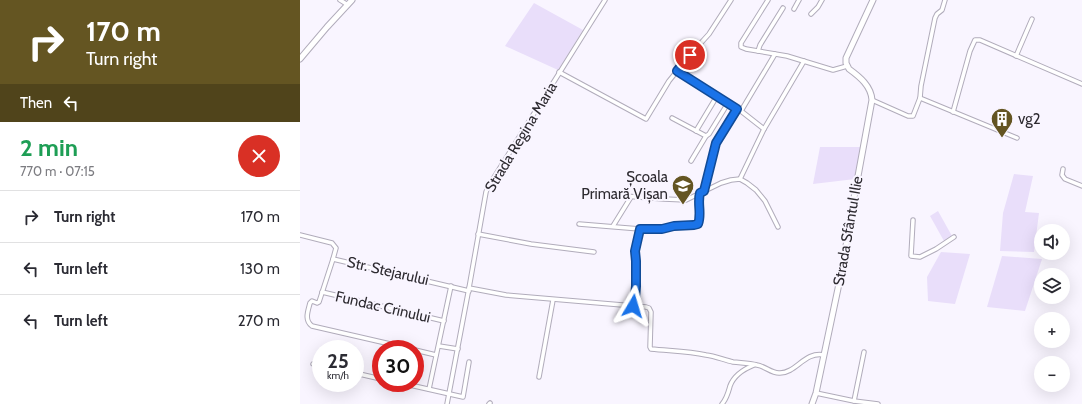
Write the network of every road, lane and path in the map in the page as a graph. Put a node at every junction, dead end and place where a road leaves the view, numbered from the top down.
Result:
1 (340, 0) edge
2 (605, 0) edge
3 (768, 0) edge
4 (799, 0) edge
5 (822, 0) edge
6 (873, 0) edge
7 (945, 0) edge
8 (729, 1) edge
9 (350, 2) edge
10 (783, 8) dead end
11 (794, 8) dead end
12 (811, 14) dead end
13 (1032, 19) dead end
14 (758, 51) junction
15 (775, 54) junction
16 (1016, 56) junction
17 (300, 59) edge
18 (804, 61) junction
19 (847, 66) junction
20 (677, 71) junction
21 (559, 72) junction
22 (1082, 84) edge
23 (717, 96) junction
24 (920, 98) junction
25 (872, 100) junction
26 (728, 103) junction
27 (739, 110) junction
28 (953, 112) junction
29 (672, 118) dead end
30 (764, 129) junction
31 (696, 131) junction
32 (706, 136) junction
33 (1017, 138) dead end
34 (691, 161) dead end
35 (1063, 169) dead end
36 (740, 179) junction
37 (1082, 186) edge
38 (702, 192) junction
39 (611, 195) dead end
40 (631, 197) junction
41 (913, 220) dead end
42 (578, 224) dead end
43 (613, 226) junction
44 (778, 227) dead end
45 (640, 229) junction
46 (478, 234) junction
47 (300, 235) edge
48 (954, 237) dead end
49 (594, 252) dead end
50 (333, 259) junction
51 (451, 286) junction
52 (469, 290) junction
53 (322, 292) junction
54 (553, 300) junction
55 (633, 306) junction
56 (444, 321) junction
57 (373, 340) edge
58 (439, 346) junction
59 (458, 348) junction
60 (424, 352) edge
61 (864, 352) dead end
62 (436, 355) junction
63 (824, 355) junction
64 (469, 362) dead end
65 (755, 364) junction
66 (540, 377) dead end
67 (424, 388) edge
68 (429, 389) junction
69 (816, 393) junction
70 (449, 394) junction
71 (854, 401) junction
72 (447, 404) edge
73 (722, 404) edge
74 (812, 404) edge
75 (872, 404) edge
76 (878, 404) edge

1 - 9 street
2 - 21 street, Strada Regina Maria
3 - 14 street
4 - 11 street
5 - 12 street
6 - 19 street
7 - 24 street
8 - 20 street
9 - 17 street
10 - 14 street
13 - 16 street
14 - 15 street
15 - 18 street
15 - 27 street
16 - 22 street
16 - 28 street
18 - 19 street
18 - 30 street
19 - 25 street
20 - 21 street
20 - 23 street
21 - 46 street, Strada Regina Maria
23 - 26 street
23 - 31 street
24 - 25 street
24 - 28 street
25 - 63 street, Strada Sfântul Ilie
26 - 27 street
26 - 32 street
27 - 30 street
27 - 38 street
28 - 33 street
29 - 31 street
30 - 36 street
31 - 32 street
32 - 34 street
35 - 37 street
36 - 38 street
36 - 44 street
38 - 40 street
38 - 45 street
39 - 40 street
40 - 43 street
41 - 48 street
42 - 43 street
43 - 45 street
45 - 55 street
46 - 49 street
46 - 52 street, Strada Regina Maria
47 - 50 street, Str. Stejarului
50 - 51 street, Str. Stejarului
50 - 53 street
51 - 52 street, Str. Stejarului
51 - 56 street
52 - 54 street, Str. Stejarului
52 - 59 street, Strada Regina Maria
53 - 56 street, Fundac Crinului
53 - 57 street
54 - 55 street, Str. Stejarului
54 - 66 street
55 - 65 street, Str. Stejarului
56 - 58 street
58 - 59 street
58 - 62 street
59 - 70 street, Strada Regina Maria
60 - 62 street
61 - 71 street
62 - 68 street
63 - 65 street
63 - 69 street, Strada Sfântul Ilie
64 - 70 street
65 - 73 street
67 - 68 street
68 - 70 street
69 - 71 street
69 - 74 street, Strada Sfântul Ilie
70 - 72 street, Strada Regina Maria
71 - 75 street
75 - 76 street

